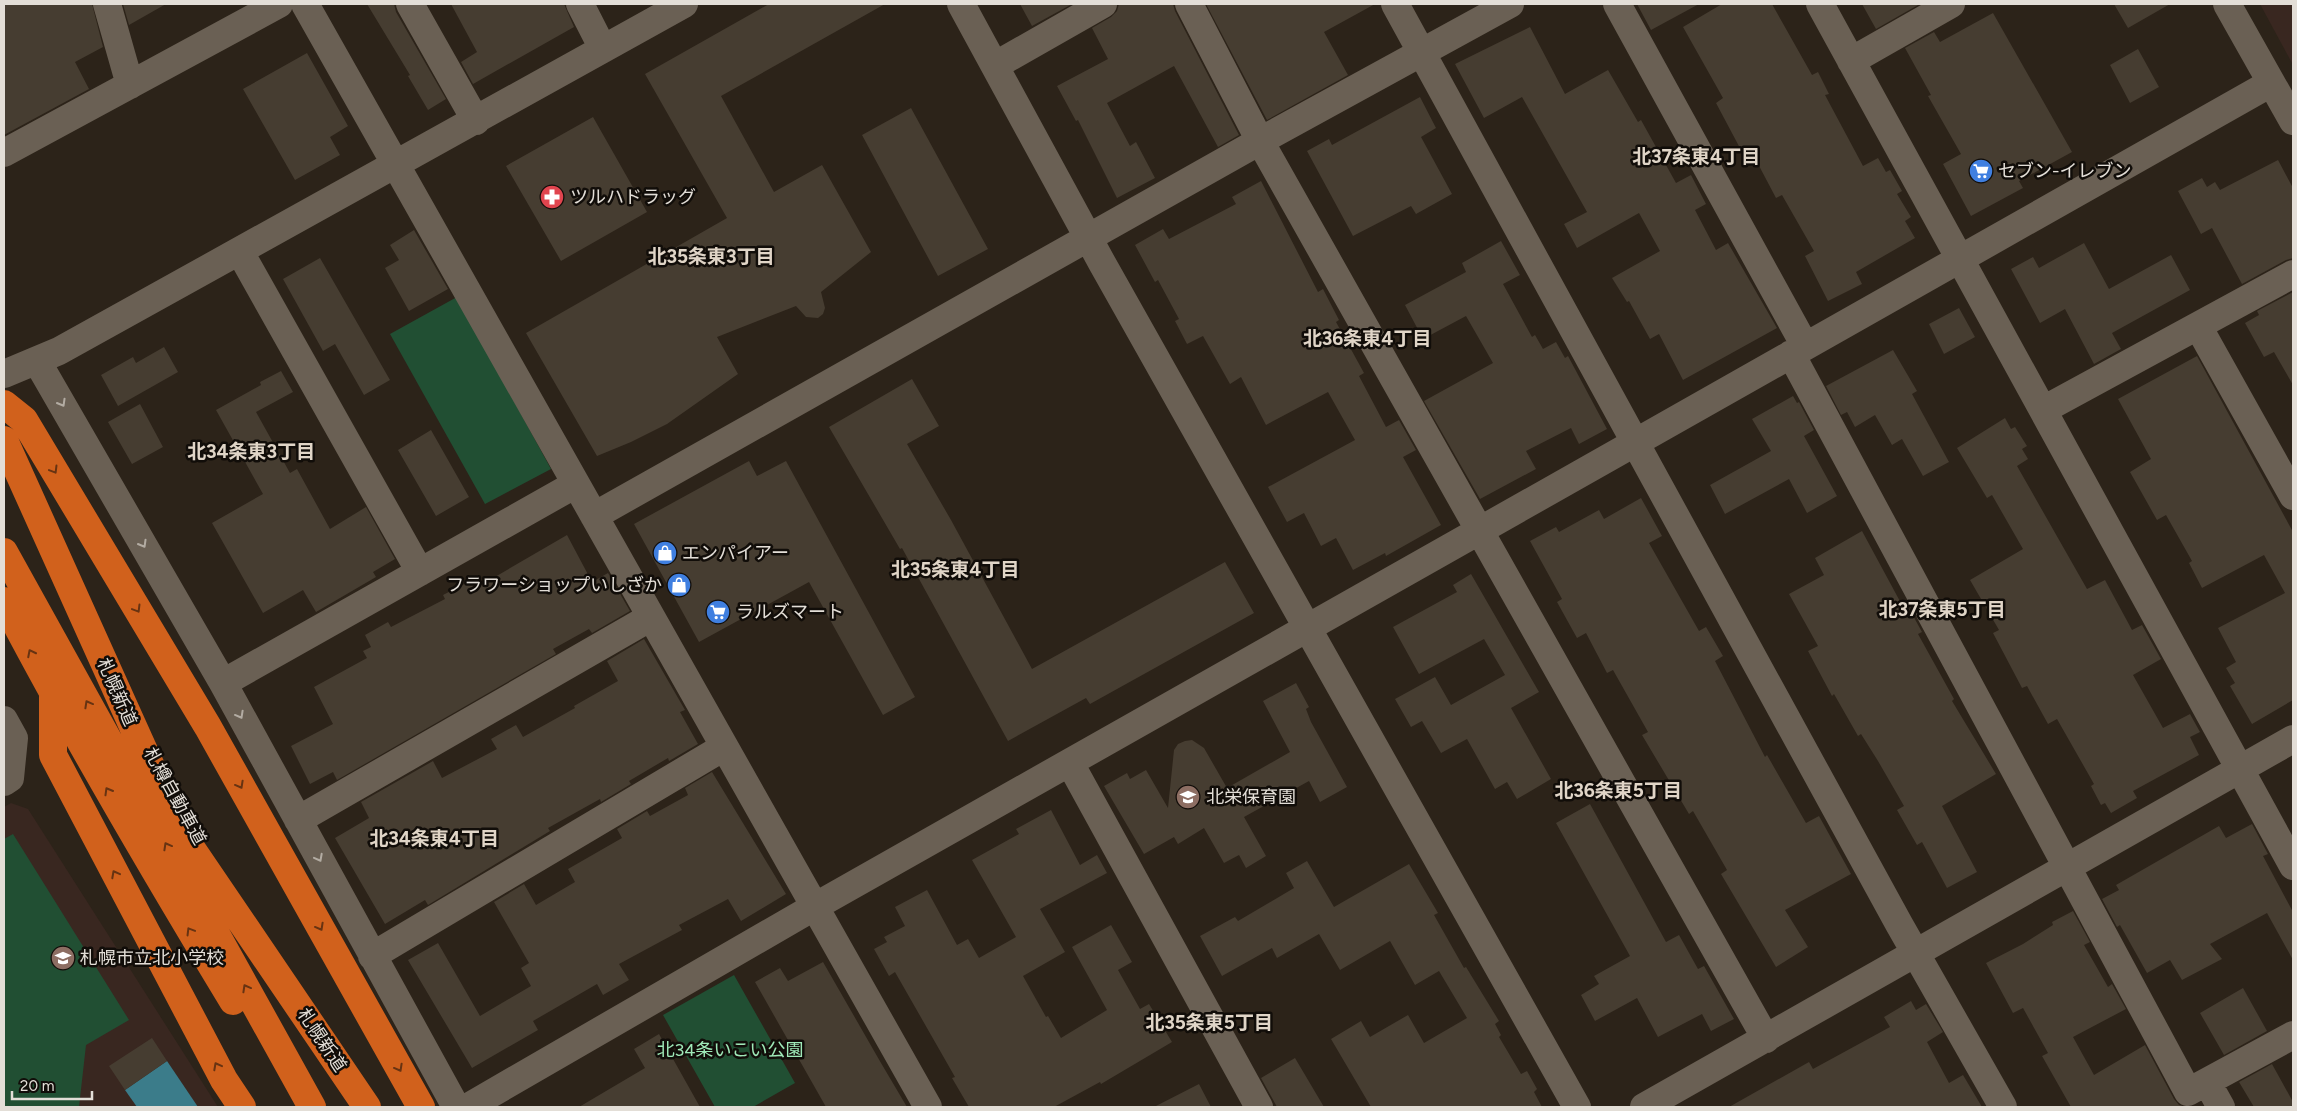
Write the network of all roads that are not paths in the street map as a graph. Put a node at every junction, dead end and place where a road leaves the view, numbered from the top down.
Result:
1 (107, 4) edge
2 (279, 4) edge
3 (306, 4) edge
4 (410, 4) edge
5 (580, 4) edge
6 (684, 4) edge
7 (961, 4) edge
8 (1103, 4) edge
9 (1189, 4) edge
10 (1395, 4) edge
11 (1510, 4) edge
12 (1617, 4) edge
13 (1820, 4) edge
14 (1951, 4) edge
15 (2227, 4) edge
16 (603, 49) junction
17 (1422, 52) junction
18 (1851, 62) junction
19 (996, 65) junction
20 (2271, 82) junction
21 (130, 85) junction
22 (476, 120) junction
23 (2293, 121) edge
24 (1260, 141) junction
25 (4, 153) edge
26 (397, 165) junction
27 (1089, 238) junction
28 (240, 252) junction
29 (1960, 257) junction
30 (2293, 274) edge
31 (2198, 326) junction
32 (1798, 350) junction
33 (37, 361) junction
34 (4, 374) edge
35 (4, 404) edge
36 (2043, 410) junction
37 (4, 440) edge
38 (1636, 442) junction
39 (4, 484) edge
40 (576, 484) junction
41 (2293, 496) edge
42 (594, 516) junction
43 (1480, 530) junction
44 (4, 552) edge
45 (420, 572) junction
46 (4, 600) edge
47 (651, 617) junction
48 (1307, 628) junction
49 (223, 683) junction
50 (53, 696) junction
51 (9, 729) edge
52 (2293, 739) edge
53 (724, 747) junction
54 (1070, 763) junction
55 (2240, 769) junction
56 (4, 782) edge
57 (298, 820) junction
58 (2066, 866) junction
59 (2293, 866) edge
60 (814, 907) junction
61 (1915, 953) junction
62 (372, 956) junction
63 (2293, 1035) edge
64 (1766, 1039) junction
65 (2207, 1082) junction
66 (242, 1107) edge
67 (297, 1107) edge
68 (312, 1107) edge
69 (345, 1107) edge
70 (367, 1107) edge
71 (421, 1107) edge
72 (456, 1107) edge
73 (468, 1107) edge
74 (928, 1107) edge
75 (1259, 1107) edge
76 (1578, 1107) edge
77 (1644, 1107) edge
78 (2003, 1107) edge
79 (2221, 1107) edge

1 - 21 street
2 - 21 street
3 - 26 street
4 - 22 street
5 - 16 street
6 - 16 street
7 - 19 street
8 - 19 street
9 - 24 street
10 - 17 street
11 - 17 street
12 - 32 street
13 - 18 street
14 - 18 street
15 - 20 street
16 - 22 street
17 - 24 street
17 - 38 street
18 - 29 street
19 - 27 street
20 - 23 street
20 - 29 street
21 - 25 street
22 - 26 street
24 - 27 street
24 - 43 street
26 - 28 street
26 - 40 street
27 - 42 street
27 - 48 street
28 - 33 street
28 - 45 street
29 - 32 street
29 - 36 street
30 - 31 street
31 - 36 street
31 - 41 street
32 - 38 street
32 - 58 street
33 - 34 street
33 -> 49 street
35 -> 71 highway
36 - 55 street
37 - 70 highway, 札幌新道
38 - 43 street
38 - 61 street
39 - 69 highway, 札樽自動車道
40 - 42 street
40 - 45 street
42 - 47 street
43 - 48 street
43 - 64 street
68 -> 44 highway, 札樽自動車道
45 - 49 street
50 -> 46 highway
47 - 53 street
47 - 57 street
48 - 54 street
48 - 76 street
49 -> 57 street
66 -> 50 highway
67 -> 50 highway
51 - 56 street
52 - 55 street
53 - 60 street
53 - 62 street
54 - 60 street
54 - 75 street
55 - 58 street
55 - 59 street
57 -> 62 street
58 - 61 street
58 - 65 street
60 - 73 street
60 - 74 street
61 - 64 street
61 - 78 street
62 - 72 street
63 - 65 street
64 - 77 street
65 - 79 street

